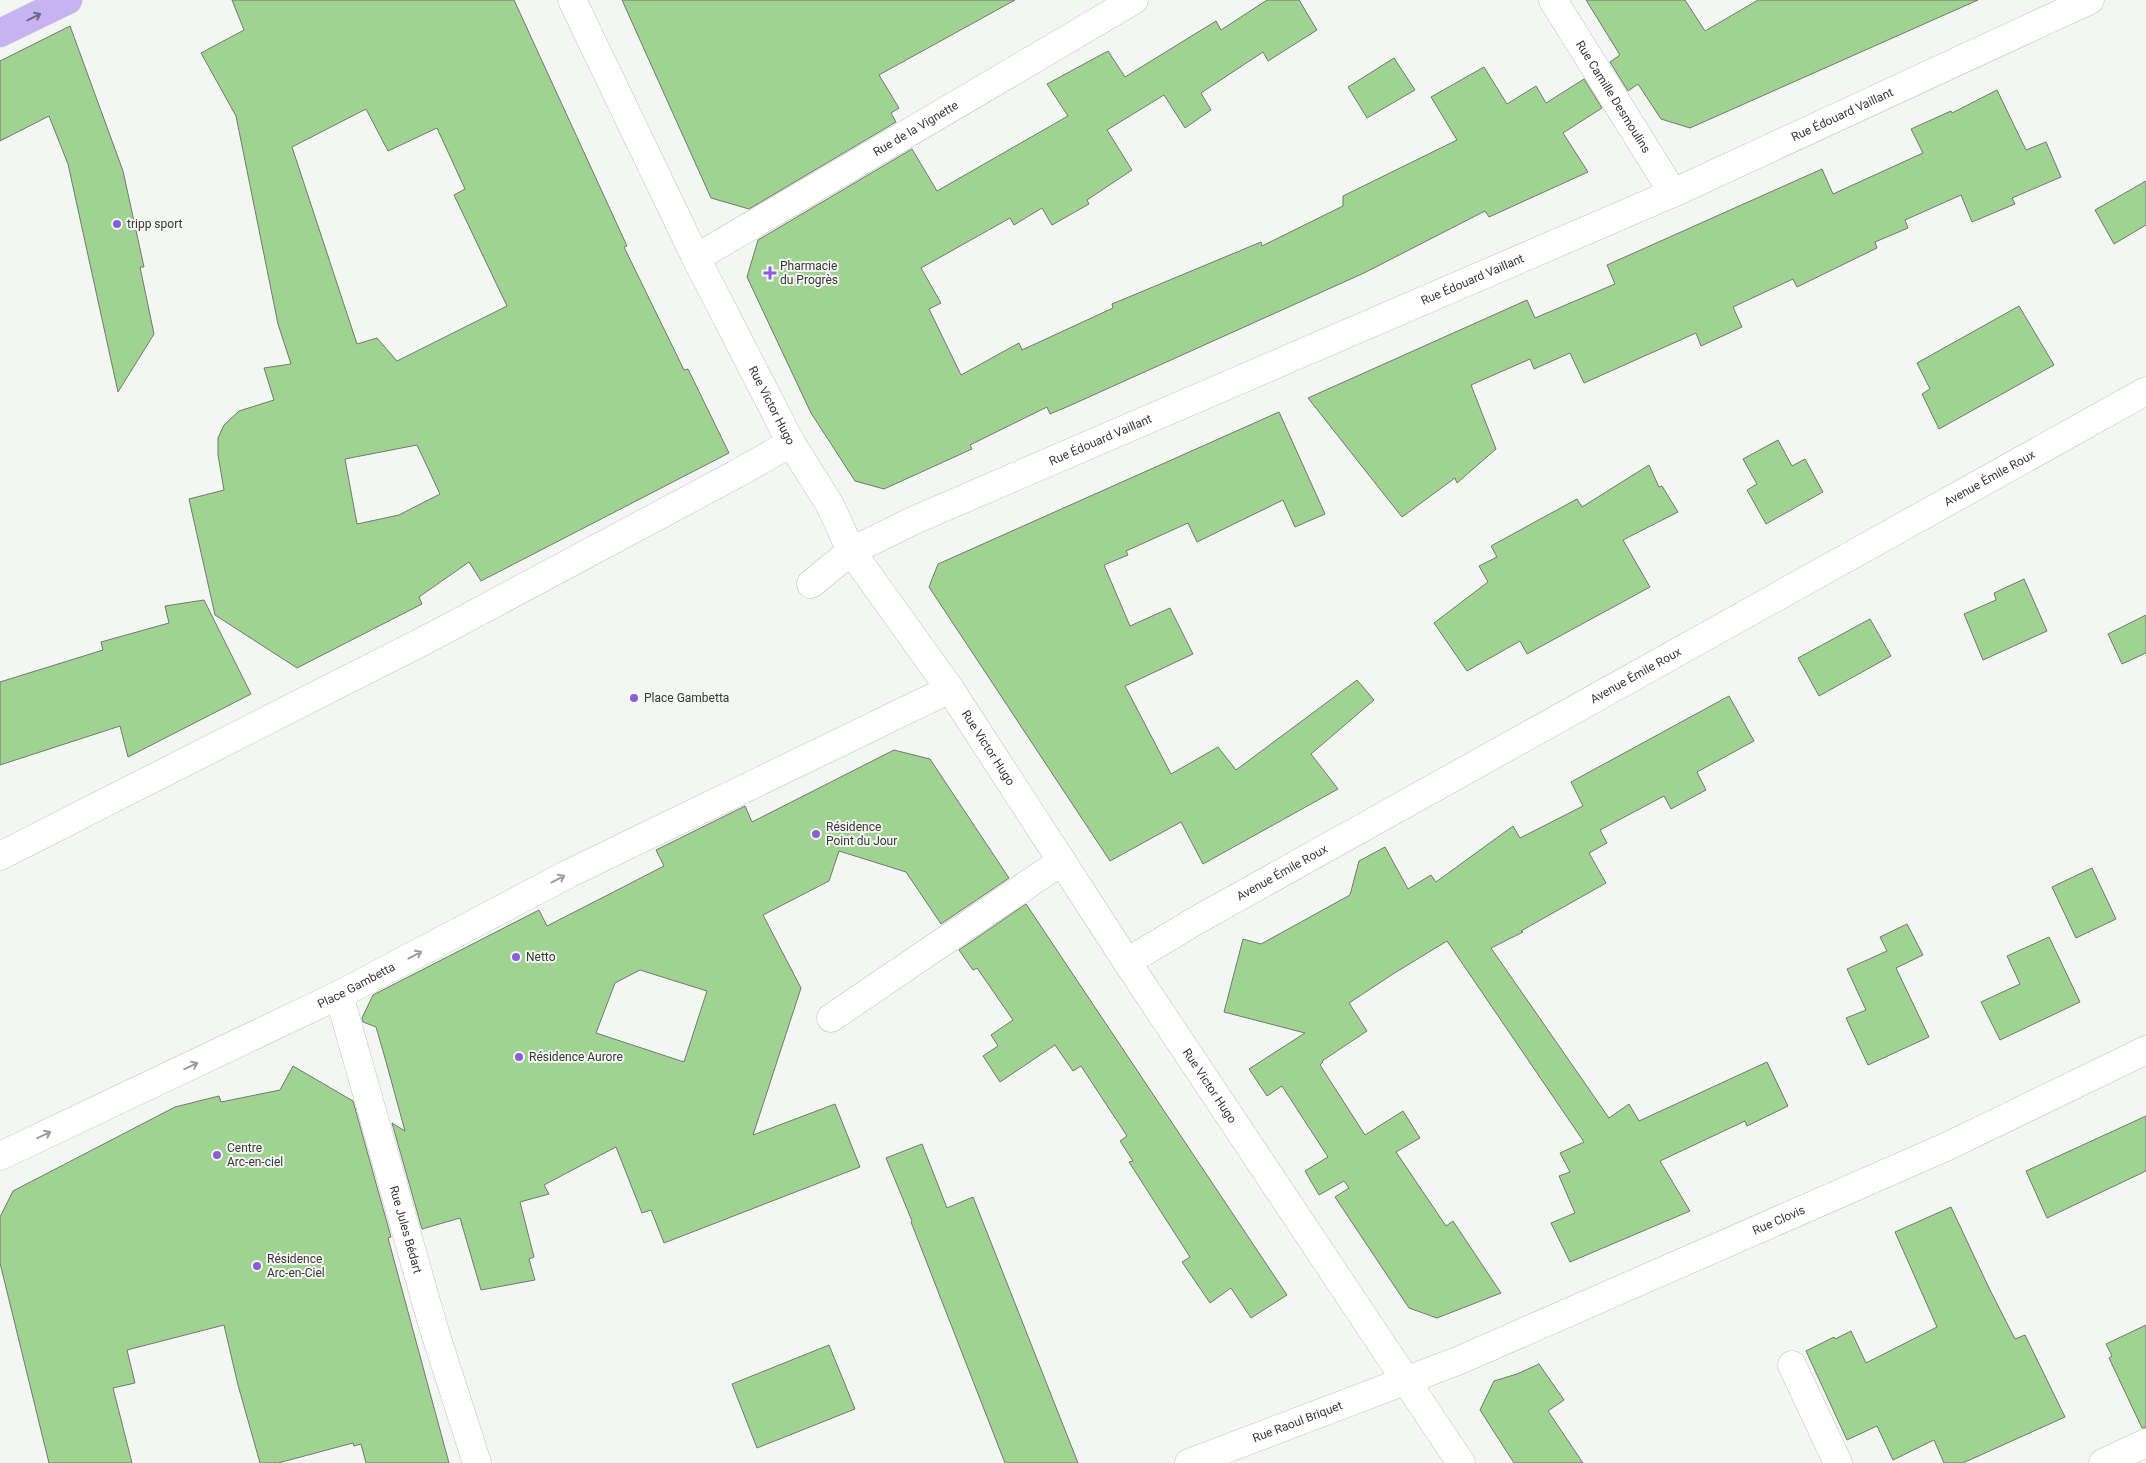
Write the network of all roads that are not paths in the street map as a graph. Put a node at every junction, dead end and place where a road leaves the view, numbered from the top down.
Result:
1 (68, 0) edge
2 (572, 0) edge
3 (1134, 0) edge
4 (1553, 0) edge
5 (2090, 0) edge
6 (0, 33) edge
7 (1673, 193) junction
8 (696, 258) junction
9 (2146, 391) edge
10 (791, 442) junction
11 (851, 552) junction
12 (811, 584) dead end
13 (950, 689) junction
14 (0, 856) edge
15 (1062, 861) junction
16 (1127, 962) junction
17 (339, 996) junction
18 (831, 1018) dead end
19 (2146, 1050) edge
20 (0, 1156) edge
21 (1792, 1365) dead end
22 (1406, 1381) junction
23 (2146, 1443) edge
24 (477, 1463) edge
25 (1189, 1463) edge
26 (1461, 1463) edge
27 (1838, 1463) edge
28 (2103, 1463) edge

6 -> 1 main road
2 - 8 street, Rue Victor Hugo
3 - 8 street, Rue de la Vignette
4 - 7 street, Rue Camille Desmoulins
5 - 7 street, Rue Édouard Vaillant
7 - 11 street, Rue Édouard Vaillant
8 - 10 street, Rue Victor Hugo
9 - 16 street, Avenue Émile Roux
10 - 11 street, Rue Victor Hugo
10 - 14 street
11 - 12 street, Rue Édouard Vaillant
11 - 13 street, Rue Victor Hugo
13 - 15 street, Rue Victor Hugo
17 -> 13 street, Place Gambetta
15 - 16 street, Rue Victor Hugo
15 - 18 street
16 - 22 street, Rue Victor Hugo
20 -> 17 street, Place Gambetta
17 - 24 street, Rue Jules Bédart
19 - 22 street, Rue Clovis
21 - 27 street
22 - 25 street, Rue Raoul Briquet
22 - 26 street, Rue Victor Hugo
23 - 28 street

